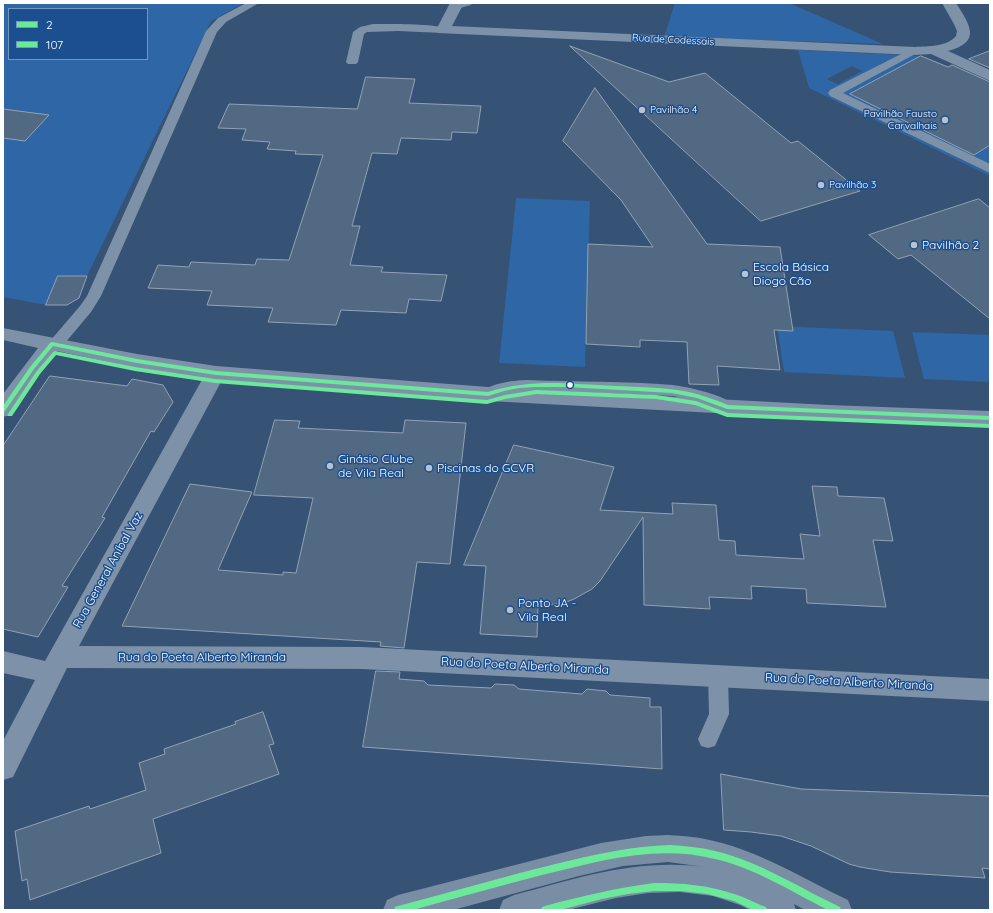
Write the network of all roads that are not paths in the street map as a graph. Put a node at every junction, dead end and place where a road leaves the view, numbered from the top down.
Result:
1 (254, 3) edge
2 (949, 3) edge
3 (460, 4) edge
4 (443, 30) junction
5 (933, 50) junction
6 (913, 51) junction
7 (352, 62) dead end
8 (990, 76) edge
9 (990, 169) edge
10 (3, 334) edge
11 (53, 345) junction
12 (216, 372) junction
13 (3, 410) edge
14 (990, 418) edge
15 (3, 662) edge
16 (56, 665) junction
17 (718, 675) junction
18 (990, 690) edge
19 (708, 739) dead end
20 (3, 768) edge
21 (398, 910) edge
22 (514, 910) edge
23 (781, 910) edge
24 (837, 910) edge

1 - 11 lane
2 - 5 street, Rua de Codessais
3 - 4 street
4 - 6 street, Rua de Codessais
4 - 7 lane
5 - 6 street, Rua de Codessais
5 - 8 street
6 - 9 lane
10 - 11 street
11 - 12 street
11 - 13 street
12 - 14 street
12 - 16 street, Rua General Aníbal Vaz
15 - 16 street, Rua do Poeta Alberto Miranda
16 - 17 street, Rua do Poeta Alberto Miranda
16 - 20 street, Rua General Aníbal Vaz
17 - 18 street, Rua do Poeta Alberto Miranda
17 - 19 lane
21 - 24 main road
22 - 23 main road

